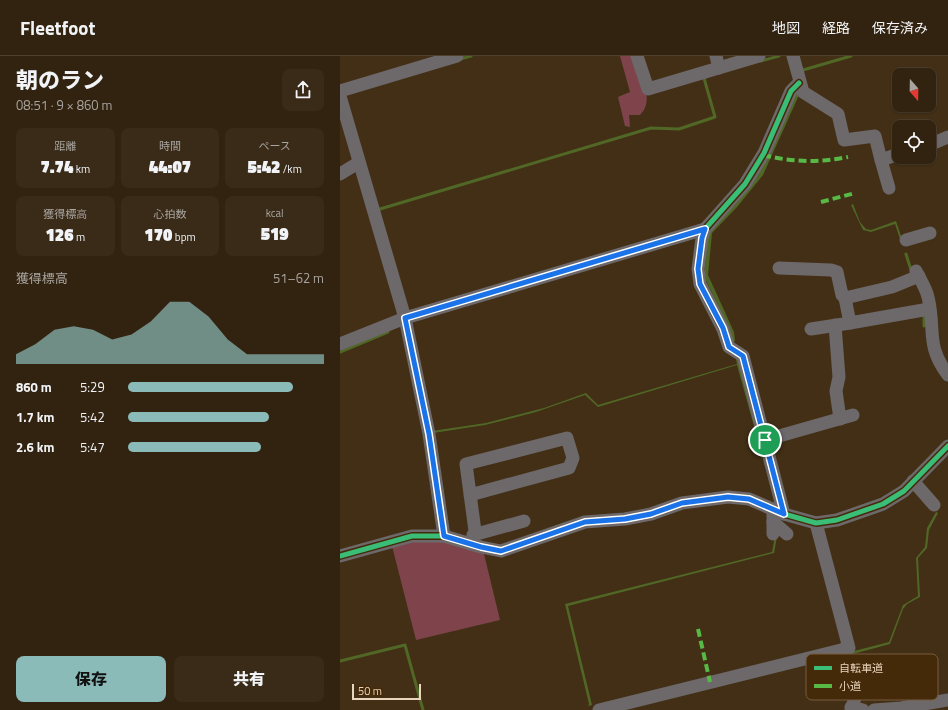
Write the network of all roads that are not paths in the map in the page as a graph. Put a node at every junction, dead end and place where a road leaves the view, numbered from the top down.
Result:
1 (457, 56) edge
2 (637, 56) edge
3 (759, 56) edge
4 (793, 56) edge
5 (718, 62) edge
6 (799, 83) junction
7 (340, 91) edge
8 (340, 96) edge
9 (948, 137) edge
10 (936, 142) edge
11 (892, 156) edge
12 (881, 160) junction
13 (358, 163) junction
14 (340, 174) edge
15 (889, 188) dead end
16 (705, 229) junction
17 (930, 233) dead end
18 (906, 240) dead end
19 (779, 268) dead end
20 (845, 298) junction
21 (929, 309) junction
22 (405, 318) junction
23 (850, 323) junction
24 (835, 325) junction
25 (811, 329) dead end
26 (340, 344) edge
27 (948, 375) edge
28 (853, 415) dead end
29 (840, 419) junction
30 (765, 440) junction
31 (948, 446) edge
32 (914, 481) junction
33 (470, 495) junction
34 (934, 505) dead end
35 (779, 512) junction
36 (524, 521) dead end
37 (816, 523) junction
38 (787, 534) dead end
39 (444, 536) junction
40 (472, 540) junction
41 (340, 556) edge
42 (844, 649) junction
43 (824, 654) edge
44 (845, 654) edge
45 (806, 658) edge
46 (948, 700) edge
47 (600, 710) edge
48 (874, 710) edge

1 - 7 street
2 - 5 street
3 - 5 street
4 - 6 street
6 - 12 street
6 - 16 street
8 - 13 street
9 - 10 street
11 - 12 street
12 - 15 street
13 - 14 street
13 - 22 street
16 - 22 street
16 - 30 street
17 - 18 street
19 - 20 street
20 - 21 street
20 - 23 street
21 - 23 street
21 - 27 street
22 - 26 street
22 - 39 street
23 - 24 street
24 - 25 street
24 - 29 street
28 - 29 street
29 - 30 street
30 - 35 street
31 - 32 street
32 - 34 street
32 - 37 street
33 - 33 street
33 - 40 street
35 - 37 street
35 - 38 street
35 - 40 street
36 - 40 street
37 - 42 street
39 - 40 street
39 - 41 street
42 - 43 street
42 - 44 street
45 - 47 street
46 - 48 street

